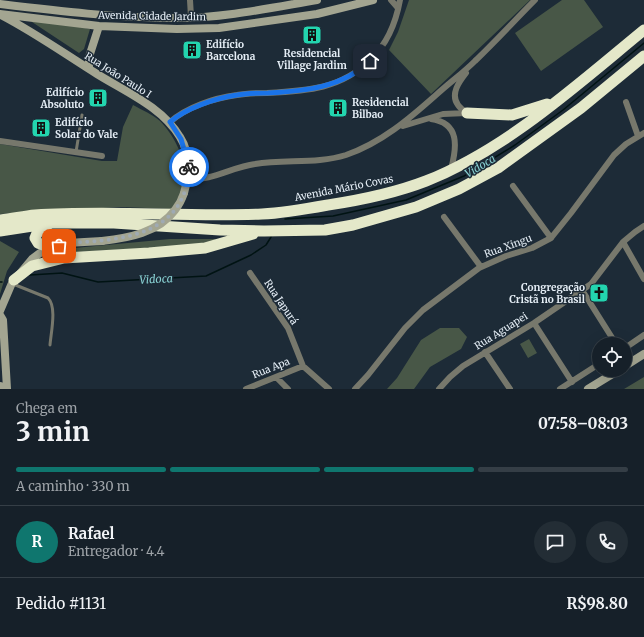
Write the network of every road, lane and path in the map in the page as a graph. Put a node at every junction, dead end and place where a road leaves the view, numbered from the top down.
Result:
1 (190, 0) edge
2 (317, 0) edge
3 (373, 0) edge
4 (391, 0) edge
5 (400, 0) edge
6 (535, 0) edge
7 (0, 4) edge
8 (25, 6) junction
9 (398, 8) junction
10 (0, 14) edge
11 (20, 15) junction
12 (191, 17) junction
13 (176, 18) junction
14 (99, 26) junction
15 (177, 29) junction
16 (644, 30) edge
17 (644, 56) edge
18 (475, 61) junction
19 (89, 68) junction
20 (561, 98) junction
21 (626, 102) dead end
22 (467, 113) junction
23 (82, 115) dead end
24 (427, 118) junction
25 (170, 122) junction
26 (396, 128) junction
27 (641, 134) edge
28 (0, 141) edge
29 (76, 152) junction
30 (102, 156) dead end
31 (451, 169) junction
32 (188, 180) junction
33 (513, 186) dead end
34 (34, 215) junction
35 (0, 216) edge
36 (444, 217) dead end
37 (0, 220) edge
38 (52, 223) junction
39 (644, 226) edge
40 (0, 230) edge
41 (264, 231) junction
42 (551, 238) junction
43 (623, 242) junction
44 (67, 243) junction
45 (481, 267) junction
46 (250, 274) dead end
47 (644, 279) edge
48 (13, 282) junction
49 (582, 290) junction
50 (0, 311) edge
51 (0, 315) edge
52 (534, 323) junction
53 (644, 336) edge
54 (612, 337) edge
55 (632, 344) edge
56 (50, 345) dead end
57 (485, 352) junction
58 (644, 354) edge
59 (632, 362) edge
60 (303, 366) junction
61 (592, 369) edge
62 (276, 377) junction
63 (607, 377) edge
64 (264, 382) junction
65 (572, 382) junction
66 (7, 389) edge
67 (246, 389) edge
68 (266, 389) edge
69 (288, 389) edge
70 (329, 389) edge
71 (355, 389) edge
72 (439, 389) edge
73 (510, 389) edge
74 (560, 389) edge
75 (588, 389) edge

1 - 12 street
2 - 12 main road, Avenida Cidade Jardim
3 - 15 main road, Avenida Cidade Jardim
4 - 9 street
5 - 9 street
6 - 18 street
7 - 8 main road, Avenida Cidade Jardim
8 - 11 main road
8 - 13 main road, Avenida Cidade Jardim
9 - 25 street
10 - 11 main road, Avenida Cidade Jardim
10 - 19 main road, Rua João Paulo I
11 - 14 main road, Avenida Cidade Jardim
12 - 13 main road, Avenida Cidade Jardim
13 - 15 main road
14 - 15 main road, Avenida Cidade Jardim
14 - 19 main road
16 - 20 highway, Avenida Mário Covas
17 - 41 highway
18 - 22 street
18 - 26 street
19 - 25 main road, Rua João Paulo I
20 - 22 highway
20 - 31 highway, Avenida Mário Covas
21 - 27 street
22 - 24 street
23 - 29 lane
24 - 26 street
24 - 31 street
25 - 32 main road, Rua João Paulo I
26 - 32 street
27 - 42 street, Rua Xingu
28 - 29 street
29 - 30 street
31 - 34 highway, Avenida Mário Covas
32 - 44 main road, Rua João Paulo I, bridge
33 - 42 street
34 - 35 highway
34 - 37 highway, Avenida Mário Covas
36 - 45 street
38 - 40 highway
38 - 41 highway
38 - 44 highway
39 - 43 street, Rua Aguapei
41 - 48 highway
42 - 45 street, Rua Xingu
43 - 47 street
43 - 49 street, Rua Aguapei
44 - 48 main road
45 - 71 street, Rua Xingu
46 - 60 street, Rua Japurá
48 - 50 main road
48 - 56 lane
49 - 52 street, Rua Aguapei
49 - 54 street
51 - 66 main road
52 - 57 street, Rua Aguapei
52 - 65 street
53 - 55 street
57 - 72 street, Rua Aguapei
57 - 73 street
58 - 59 main road
60 - 62 street, Rua Apa
60 - 70 street
61 - 65 street
62 - 64 street, Rua Apa
62 - 69 street
63 - 75 main road
64 - 67 street, Rua Apa
64 - 68 street
65 - 74 street

